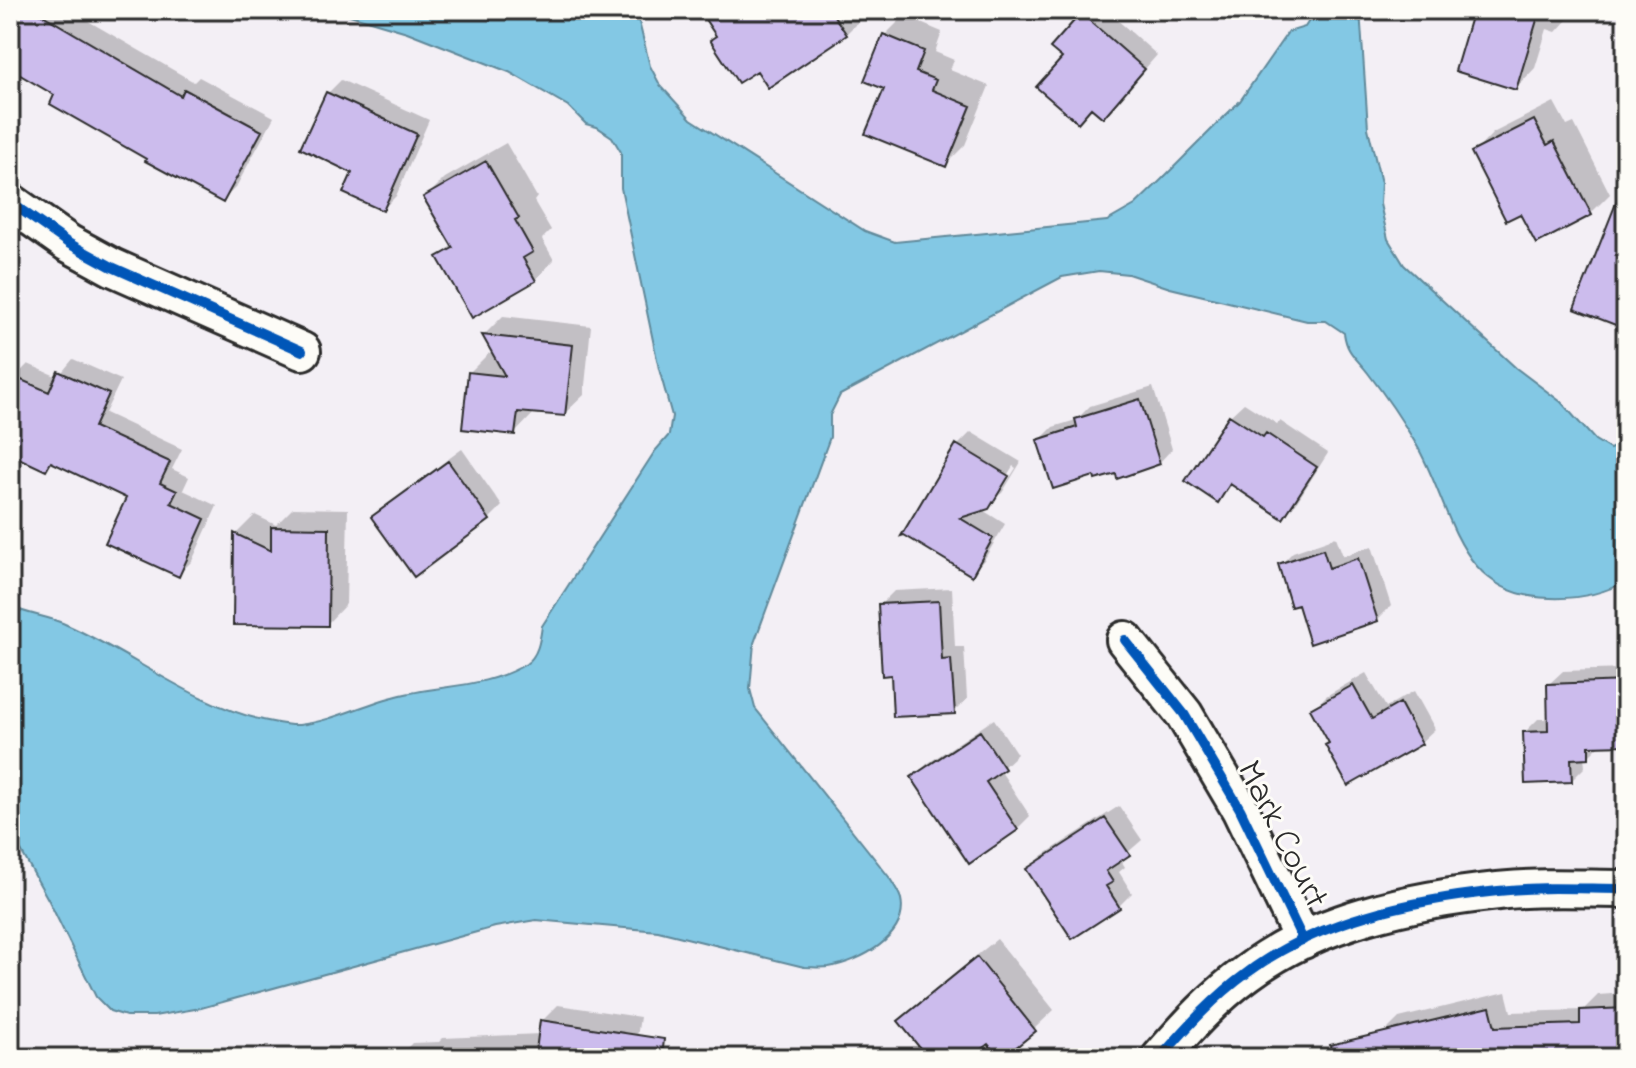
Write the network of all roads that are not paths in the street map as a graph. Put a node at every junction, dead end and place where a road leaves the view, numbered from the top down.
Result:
1 (10, 202) edge
2 (302, 351) dead end
3 (1125, 640) dead end
4 (1626, 889) edge
5 (1303, 940) junction
6 (1160, 1058) edge

1 - 2 street
3 - 5 street, Mark Court
4 - 5 street
5 - 6 street

